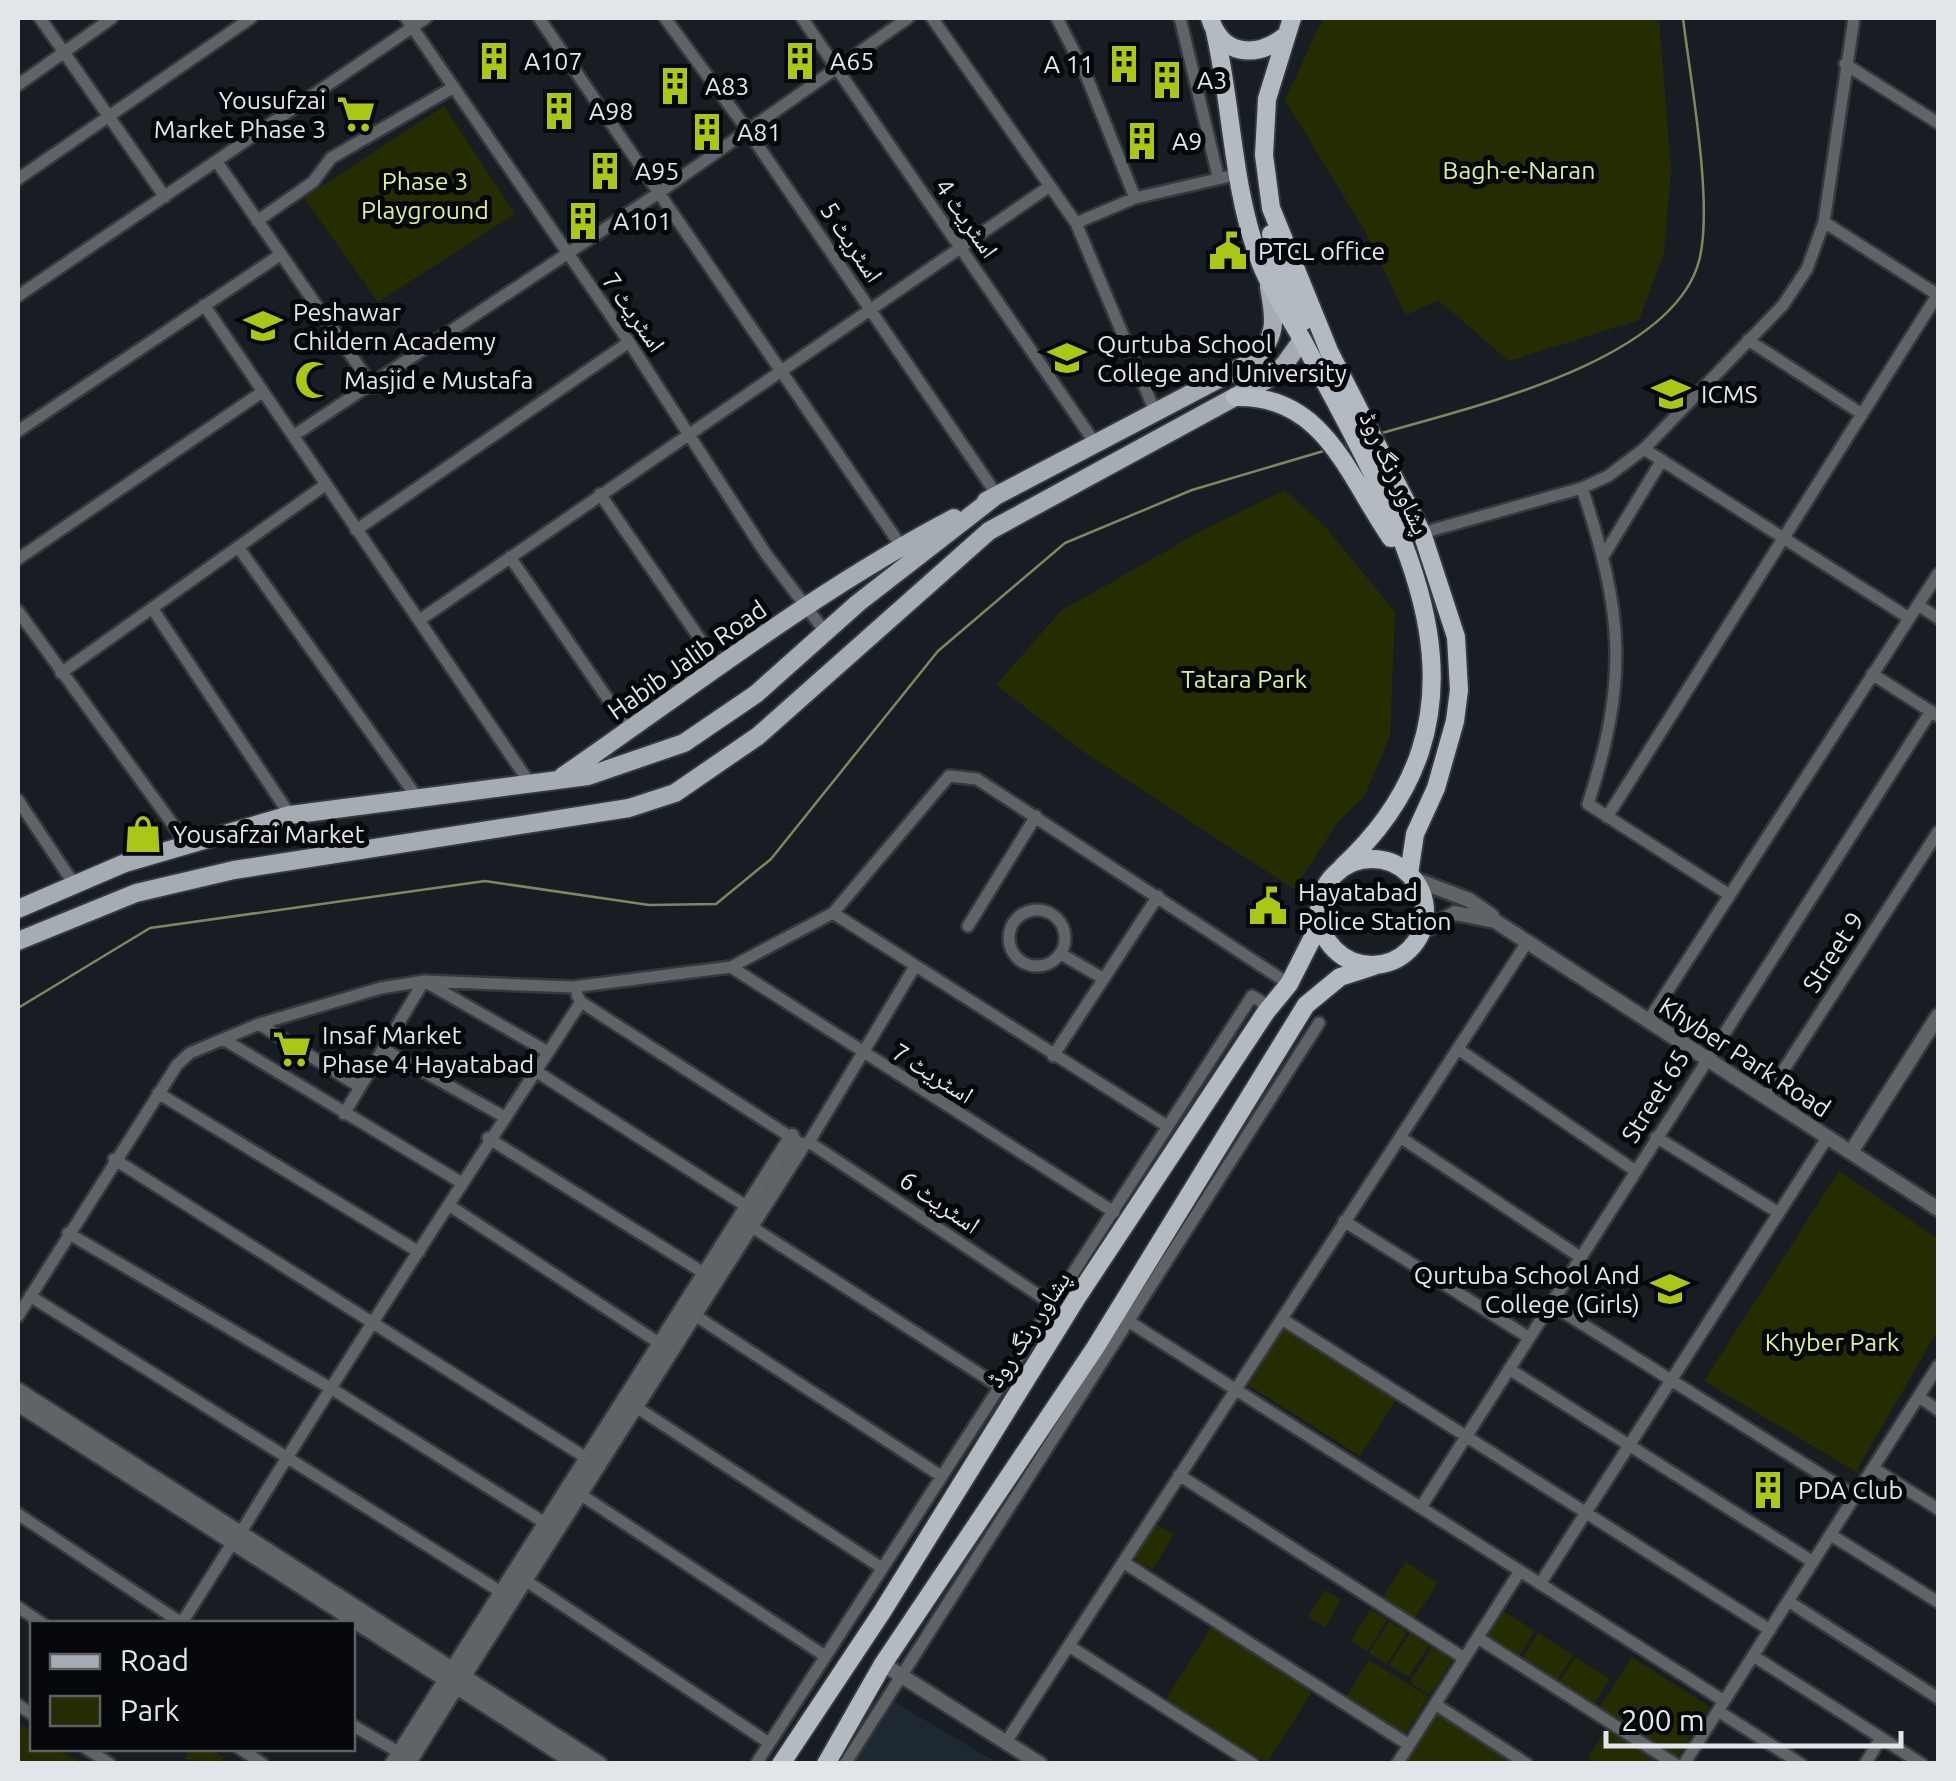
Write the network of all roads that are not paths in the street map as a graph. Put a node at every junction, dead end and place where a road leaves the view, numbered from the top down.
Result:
1 (40, 18) edge
2 (112, 18) edge
3 (251, 18) edge
4 (426, 18) edge
5 (539, 18) edge
6 (665, 18) edge
7 (802, 18) edge
8 (908, 18) edge
9 (932, 18) edge
10 (1057, 18) edge
11 (1180, 18) edge
12 (1292, 18) edge
13 (1854, 18) edge
14 (409, 22) edge
15 (1212, 24) edge
16 (1284, 37) junction
17 (64, 52) junction
18 (1845, 64) junction
19 (836, 67) junction
20 (18, 85) edge
21 (454, 86) junction
22 (110, 116) junction
23 (1938, 123) edge
24 (746, 128) junction
25 (217, 162) junction
26 (1239, 174) junction
27 (1218, 176) junction
28 (18, 178) edge
29 (1050, 186) junction
30 (660, 192) junction
31 (165, 197) junction
32 (1135, 198) junction
33 (1271, 208) junction
34 (257, 222) junction
35 (1824, 222) junction
36 (1076, 223) junction
37 (959, 246) junction
38 (566, 254) junction
39 (280, 255) junction
40 (1266, 274) junction
41 (1938, 294) edge
42 (18, 296) edge
43 (204, 305) junction
44 (870, 308) junction
45 (1302, 340) junction
46 (1748, 340) junction
47 (629, 342) junction
48 (782, 370) junction
49 (373, 387) junction
50 (1337, 388) junction
51 (262, 392) junction
52 (1235, 397) junction
53 (1156, 414) junction
54 (1862, 414) junction
55 (18, 431) edge
56 (689, 433) junction
57 (296, 434) junction
58 (1096, 443) junction
59 (1644, 448) junction
60 (1662, 460) junction
61 (1375, 481) junction
62 (325, 485) junction
63 (1582, 488) junction
64 (600, 494) junction
65 (996, 496) junction
66 (959, 524) junction
67 (356, 530) junction
68 (1422, 533) junction
69 (1784, 538) junction
70 (977, 542) junction
71 (901, 546) junction
72 (238, 547) junction
73 (1604, 554) junction
74 (510, 556) junction
75 (18, 559) edge
76 (1938, 574) edge
77 (1918, 605) junction
78 (152, 608) junction
79 (806, 608) junction
80 (18, 611) edge
81 (1909, 618) junction
82 (1938, 618) edge
83 (421, 619) junction
84 (826, 633) junction
85 (720, 668) junction
86 (61, 673) junction
87 (1872, 674) junction
88 (1935, 714) edge
89 (630, 731) junction
90 (558, 780) junction
91 (528, 782) junction
92 (18, 800) edge
93 (420, 800) junction
94 (290, 814) junction
95 (1036, 816) junction
96 (1607, 817) junction
97 (1938, 832) edge
98 (187, 844) junction
99 (1342, 867) junction
100 (1411, 876) junction
101 (74, 884) junction
102 (1728, 894) junction
103 (1158, 896) junction
104 (18, 909) edge
105 (832, 913) junction
106 (1496, 921) junction
107 (1319, 925) junction
108 (968, 926) dead end
109 (1422, 932) junction
110 (18, 941) edge
111 (1528, 941) junction
112 (1061, 954) junction
113 (1374, 966) junction
114 (731, 967) junction
115 (914, 968) junction
116 (1104, 979) junction
117 (424, 981) junction
118 (1290, 984) junction
119 (573, 987) junction
120 (581, 1002) junction
121 (1270, 1007) junction
122 (1938, 1016) edge
123 (1648, 1021) junction
124 (1319, 1023) dead end
125 (259, 1024) junction
126 (222, 1039) junction
127 (1458, 1049) junction
128 (383, 1050) junction
129 (548, 1052) junction
130 (862, 1055) junction
131 (1054, 1056) junction
132 (1705, 1058) junction
133 (534, 1070) junction
134 (360, 1087) junction
135 (158, 1092) junction
136 (1766, 1097) junction
137 (344, 1114) junction
138 (503, 1116) junction
139 (1167, 1126) junction
140 (1400, 1137) junction
141 (1656, 1137) junction
142 (488, 1138) junction
143 (1828, 1138) junction
144 (802, 1141) junction
145 (1851, 1152) junction
146 (114, 1159) junction
147 (1634, 1170) junction
148 (462, 1183) junction
149 (450, 1206) junction
150 (1938, 1207) edge
151 (749, 1208) junction
152 (1114, 1212) junction
153 (1779, 1213) junction
154 (1344, 1221) junction
155 (752, 1227) junction
156 (68, 1233) junction
157 (419, 1252) junction
158 (1580, 1257) junction
159 (707, 1275) junction
160 (30, 1296) junction
161 (1549, 1303) junction
162 (1052, 1304) junction
163 (18, 1316) edge
164 (696, 1316) junction
165 (1122, 1316) junction
166 (1282, 1319) junction
167 (373, 1324) junction
168 (1528, 1337) junction
169 (662, 1345) junction
170 (1938, 1366) edge
171 (1508, 1369) junction
172 (654, 1370) junction
173 (1670, 1382) junction
174 (1000, 1387) junction
175 (332, 1388) junction
176 (18, 1390) edge
177 (1236, 1390) junction
178 (1919, 1398) junction
179 (18, 1404) edge
180 (636, 1408) junction
181 (38, 1410) junction
182 (1938, 1410) edge
183 (1465, 1436) junction
184 (1629, 1446) junction
185 (288, 1456) junction
186 (588, 1459) junction
187 (1874, 1468) junction
188 (1179, 1475) junction
189 (941, 1476) junction
190 (580, 1494) junction
191 (1855, 1496) junction
192 (1421, 1508) junction
193 (1938, 1509) edge
194 (1586, 1513) junction
195 (18, 1514) edge
196 (545, 1523) junction
197 (1831, 1535) junction
198 (237, 1537) junction
199 (1123, 1562) junction
200 (1813, 1562) junction
201 (882, 1568) junction
202 (1520, 1571) junction
203 (524, 1580) junction
204 (1540, 1584) junction
205 (501, 1592) junction
206 (1788, 1601) junction
207 (1938, 1602) edge
208 (179, 1621) edge
209 (183, 1621) edge
210 (1770, 1630) junction
211 (1478, 1638) junction
212 (1069, 1646) junction
213 (826, 1656) junction
214 (1464, 1658) junction
215 (1755, 1658) junction
216 (883, 1664) junction
217 (900, 1676) junction
218 (455, 1677) junction
219 (1938, 1698) edge
220 (1435, 1704) junction
221 (1721, 1706) junction
222 (355, 1726) edge
223 (1882, 1738) junction
224 (1006, 1742) junction
225 (769, 1743) junction
226 (1409, 1745) junction
227 (94, 1754) edge
228 (400, 1760) edge
229 (110, 1764) edge
230 (576, 1764) edge
231 (600, 1764) edge
232 (756, 1764) edge
233 (781, 1764) edge
234 (826, 1764) edge
235 (846, 1764) edge
236 (1040, 1764) edge
237 (1253, 1764) edge
238 (1397, 1764) edge
239 (1528, 1764) edge
240 (1675, 1764) edge
241 (1684, 1764) edge
242 (1801, 1764) edge
243 (1865, 1764) edge
244 (1922, 1764) edge

1 - 17 street
2 - 17 street
3 - 22 street
4 - 14 street
5 - 30 street
6 - 24 street, اسٹریٹ 5
7 - 19 street, اسٹریٹ 4
8 - 19 street
9 - 29 street
10 - 32 street
11 - 27 street
12 - 16 highway, پشاور رنگ روڈ
13 - 18 street
14 - 21 street, اسٹریٹ 7
14 - 25 street
15 - 16 highway
15 - 26 highway, پشاور رنگ روڈ
16 - 33 highway, پشاور رنگ روڈ
17 - 20 street
17 - 22 street
18 - 23 street
18 - 35 street
19 - 24 street
19 - 37 street, اسٹریٹ 4
21 - 34 street
21 - 38 street, اسٹریٹ 7
22 - 28 street
22 - 31 street
24 - 30 street
24 - 44 street, اسٹریٹ 5
25 - 31 street
25 - 34 street
26 - 27 street
26 - 40 highway, پشاور رنگ روڈ
27 - 32 street
29 - 36 street
29 - 37 street
30 - 38 street
30 - 48 street
31 - 42 street
32 - 36 street
33 - 45 highway
33 - 50 highway, پشاور رنگ روڈ
34 - 39 street
35 - 41 street
35 - 46 street
36 - 53 street
37 - 44 street
37 - 58 street, اسٹریٹ 4
38 - 47 street, اسٹریٹ 7
38 - 49 street
39 - 43 street
39 - 49 street
40 - 45 highway, پشاور رنگ روڈ
40 - 53 main road, Habib Jalib Road
41 - 54 street
43 - 51 street
43 - 55 street
44 - 48 street
44 - 65 street, اسٹریٹ 5
45 - 50 highway, پشاور رنگ روڈ
45 - 52 main road
46 - 54 street
46 - 59 street
47 - 56 street, اسٹریٹ 7
47 - 67 street
48 - 56 street
48 - 71 street
49 - 57 street
50 - 61 highway, پشاور رنگ روڈ
51 - 57 street
51 - 75 street
52 - 61 highway
52 - 70 main road
53 - 58 main road, Habib Jalib Road
54 - 69 street
56 - 64 street
56 - 79 street, اسٹریٹ 7
57 - 62 street
58 - 65 main road, Habib Jalib Road
59 - 60 street
59 - 63 street
60 - 69 street
60 - 73 street
61 - 68 highway, پشاور رنگ روڈ
61 - 99 highway, پشاور رنگ روڈ
62 - 67 street
62 - 72 street
63 - 68 street
63 - 73 street
64 - 74 street
64 - 85 street
65 - 66 main road
65 - 71 main road, Habib Jalib Road
66 - 70 main road
66 - 84 main road
67 - 83 street
68 - 100 highway, پشاور رنگ روڈ
69 - 81 street
69 - 96 street
70 - 110 main road
71 - 79 main road, Habib Jalib Road
72 - 78 street
72 - 93 street
73 - 96 street
74 - 83 street
74 - 89 street
76 - 77 street
77 - 81 street
77 - 82 street
78 - 86 street
78 - 94 street
79 - 84 street, اسٹریٹ 7
79 - 85 main road, Habib Jalib Road
80 - 86 street
81 - 87 street
83 - 91 street
84 - 90 main road
85 - 89 main road, Habib Jalib Road
86 - 98 street
87 - 88 street
87 - 102 street
88 - 132 street, Street 65
89 - 90 main road, Habib Jalib Road
90 - 91 main road
91 - 93 main road
92 - 101 street
93 - 94 main road
94 - 98 main road
95 - 103 street
95 - 105 street
95 - 108 street
96 - 102 street
97 - 136 street, Street 9
98 - 101 main road
99 - 100 highway
99 - 107 highway
100 - 106 street, Khyber Park Road
100 - 109 highway
101 - 104 main road
102 - 123 street
103 - 116 street
103 - 118 street
105 - 114 street
105 - 115 street
106 - 109 street
106 - 111 street, Khyber Park Road
107 - 113 highway
107 - 118 highway, پشاور رنگ روڈ
109 - 113 highway
111 - 123 street, Khyber Park Road
111 - 127 street
112 - 112 street
112 - 116 street
113 - 165 highway
114 - 119 street
114 - 130 street, اسٹریٹ 7
115 - 130 street
115 - 131 street
116 - 131 street
117 - 119 street
117 - 125 street
117 - 128 street
117 - 129 street
118 - 121 highway, پشاور رنگ روڈ
119 - 120 street
120 - 129 street
120 - 144 street, اسٹریٹ 6
121 - 139 street
121 - 233 highway, پشاور رنگ روڈ
122 - 145 street
123 - 132 street, Khyber Park Road
124 - 165 street
125 - 126 street
125 - 134 street
126 - 135 street
126 - 137 street
127 - 140 street
127 - 147 street
128 - 134 street
128 - 138 street
129 - 133 street
130 - 144 street
130 - 152 street, اسٹریٹ 7
131 - 139 street
132 - 136 street, Khyber Park Road
132 - 141 street, Street 65
133 - 138 street
133 - 151 street
134 - 137 street
135 - 146 street
135 - 157 street
136 - 143 street, Khyber Park Road
137 - 148 street
138 - 142 street
139 - 152 street
140 - 154 street
140 - 158 street
141 - 147 street, Street 65
141 - 153 street
142 - 148 street
142 - 159 street
143 - 145 street, Khyber Park Road
143 - 153 street
144 - 151 street
144 - 155 street
144 - 162 street, اسٹریٹ 6
145 - 150 street, Khyber Park Road
146 - 156 street
146 - 167 street
147 - 158 street, Street 65
148 - 149 street
149 - 157 street
149 - 169 street
151 - 159 street
152 - 162 street
153 - 173 street
154 - 166 street
154 - 168 street
155 - 164 street
155 - 174 street
156 - 160 street
156 - 175 street
157 - 167 street
158 - 161 street, Street 65
159 - 169 street
160 - 163 street
160 - 185 street
161 - 168 street, Street 65
161 - 173 street
162 - 174 street
164 - 172 street
164 - 189 street
165 - 177 street
165 - 216 highway
165 - 217 street
166 - 177 street
166 - 183 street
167 - 175 street
167 - 186 street
168 - 171 street, Street 65
169 - 172 street
170 - 178 street
171 - 183 street, Street 65
171 - 184 street
172 - 180 street
172 - 186 street
173 - 184 street
173 - 191 street
174 - 189 street
175 - 185 street
175 - 196 street
176 - 181 street
177 - 188 street
177 - 192 street
178 - 182 street
178 - 187 street
179 - 181 street
180 - 190 street
180 - 201 street
181 - 198 street
183 - 192 street, Street 65
183 - 194 street
184 - 194 street
184 - 200 street
185 - 198 street
185 - 205 street
186 - 196 street
187 - 191 street
187 - 193 street
188 - 199 street
188 - 214 street
189 - 201 street
190 - 203 street
190 - 213 street
191 - 197 street
192 - 202 street
194 - 204 street
194 - 210 street
195 - 208 street
196 - 205 street
197 - 200 street
197 - 207 street
198 - 209 street
198 - 218 street
199 - 212 street
199 - 226 street
200 - 206 street
201 - 213 street
202 - 204 street
202 - 211 street
203 - 218 street
203 - 225 street
204 - 221 street
205 - 218 street
206 - 210 street
206 - 219 street
210 - 215 street
211 - 214 street
211 - 240 street
212 - 224 street
212 - 237 street
213 - 225 street
214 - 220 street
215 - 221 street
215 - 223 street
216 - 217 street
216 - 234 highway
217 - 224 street
217 - 235 street
218 - 228 street
218 - 230 street
218 - 231 street
220 - 226 street
220 - 239 street
221 - 241 street
221 - 242 street
222 - 228 street
223 - 243 street
223 - 244 street
224 - 236 street
225 - 232 street
226 - 238 street
227 - 229 street

